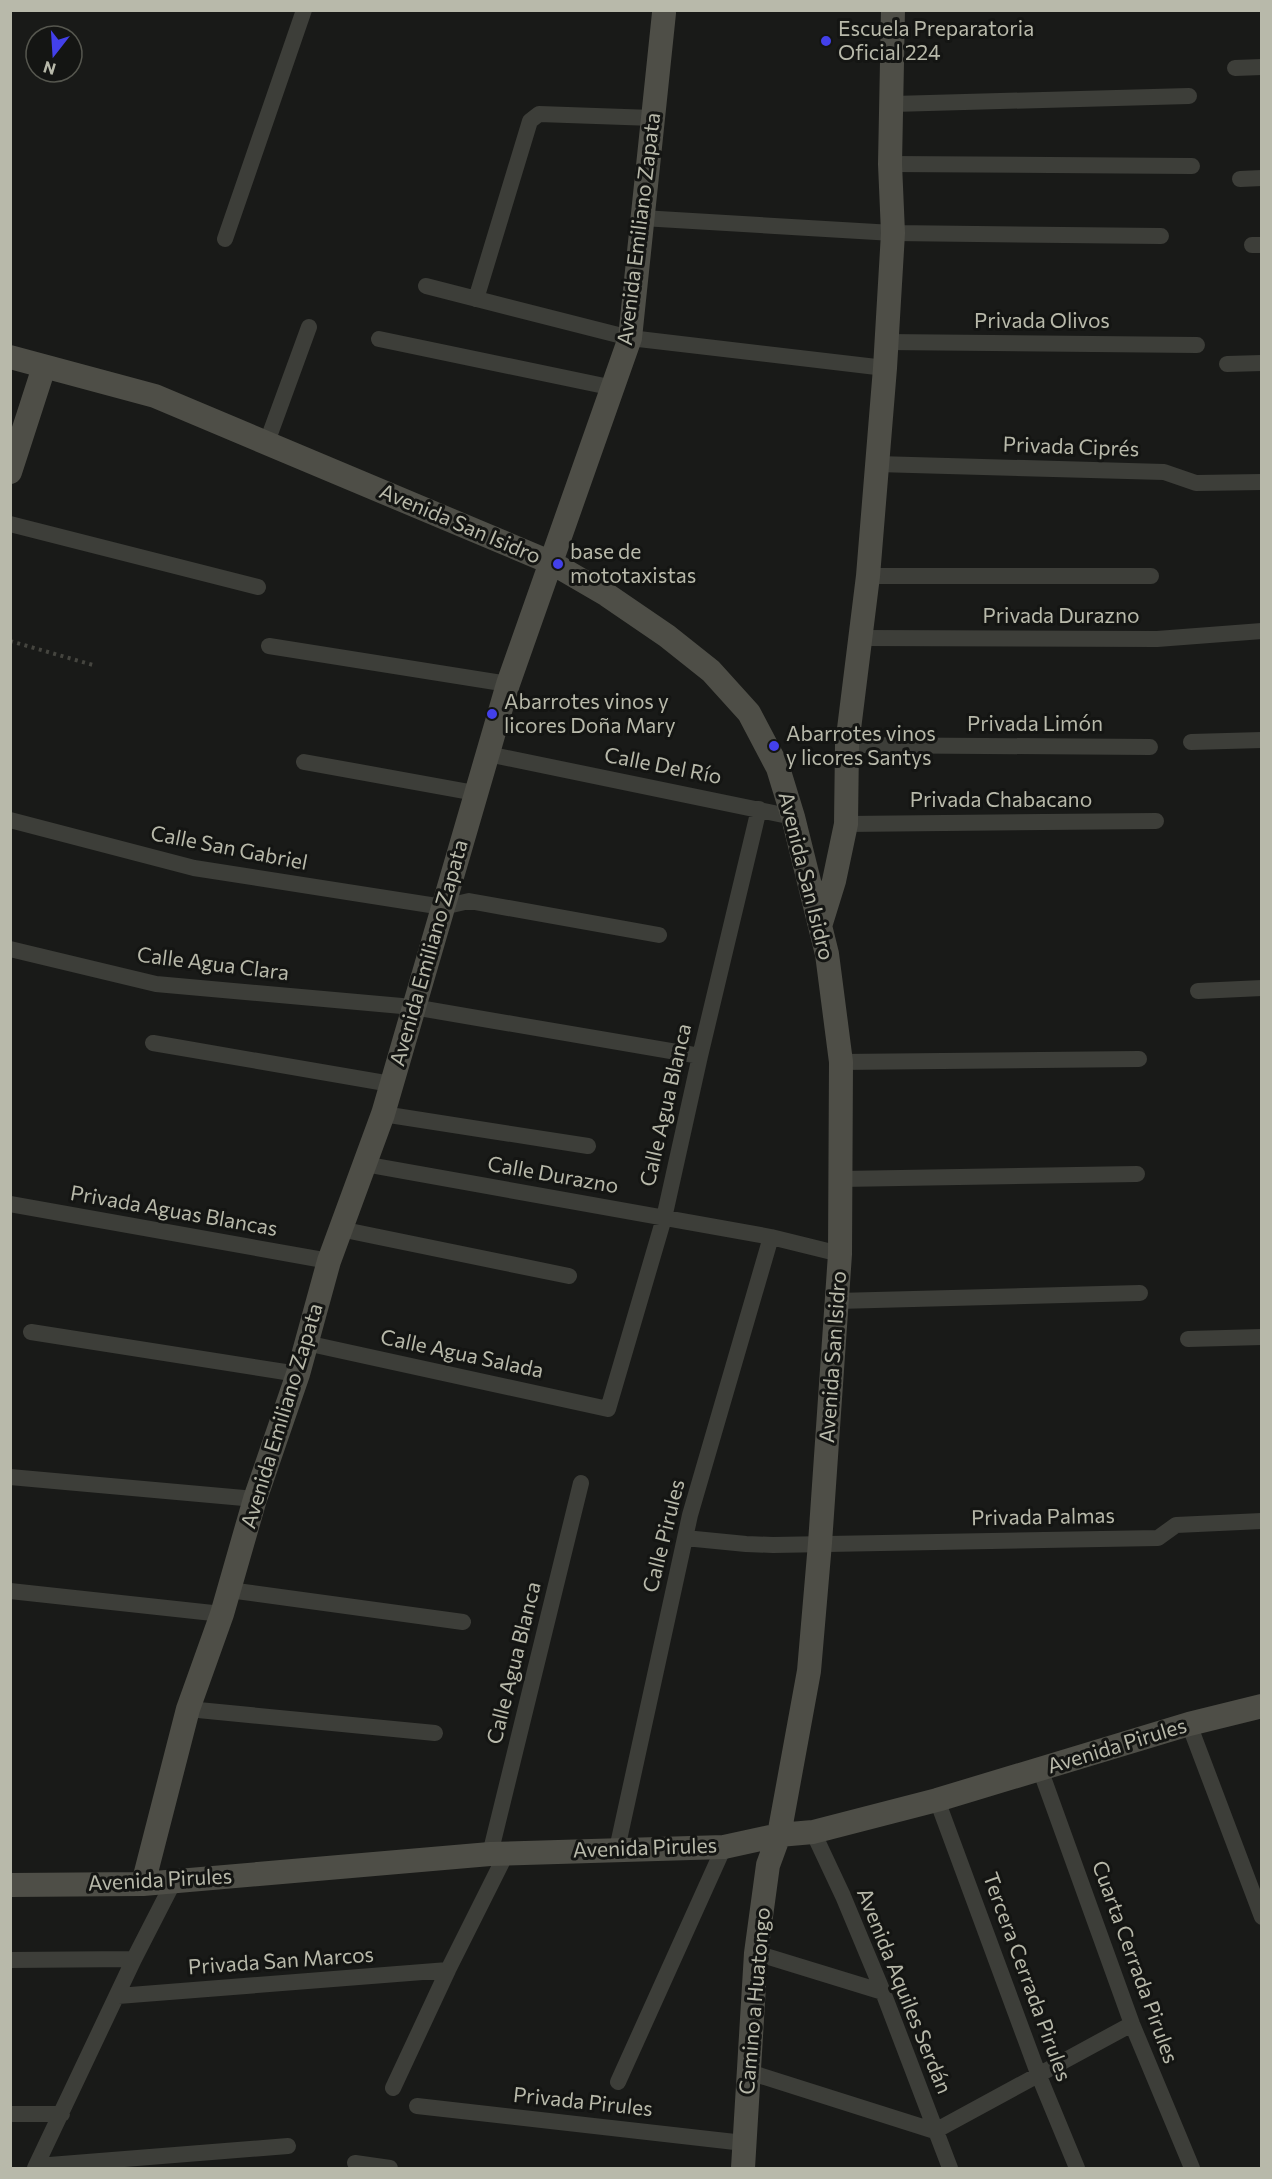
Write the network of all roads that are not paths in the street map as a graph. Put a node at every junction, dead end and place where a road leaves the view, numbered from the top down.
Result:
1 (304, 10) edge
2 (893, 10) edge
3 (662, 11) edge
4 (1262, 67) edge
5 (1235, 68) dead end
6 (1190, 96) dead end
7 (893, 104) junction
8 (653, 118) junction
9 (890, 164) junction
10 (1192, 166) dead end
11 (1262, 178) edge
12 (1240, 179) dead end
13 (642, 218) junction
14 (893, 233) junction
15 (1161, 236) dead end
16 (225, 239) dead end
17 (426, 286) dead end
18 (476, 299) junction
19 (309, 327) dead end
20 (630, 338) junction
21 (380, 339) dead end
22 (886, 342) junction
23 (1197, 345) dead end
24 (10, 357) edge
25 (1262, 363) edge
26 (1227, 364) dead end
27 (44, 367) junction
28 (885, 368) junction
29 (614, 388) junction
30 (267, 442) junction
31 (878, 464) junction
32 (10, 472) edge
33 (1262, 482) edge
34 (10, 524) edge
35 (552, 563) junction
36 (868, 576) junction
37 (1150, 576) dead end
38 (258, 587) dead end
39 (1262, 631) edge
40 (861, 638) junction
41 (269, 646) dead end
42 (508, 684) junction
43 (1262, 740) edge
44 (1191, 742) dead end
45 (847, 745) junction
46 (1150, 747) dead end
47 (488, 754) junction
48 (304, 762) dead end
49 (476, 793) junction
50 (759, 809) junction
51 (793, 817) junction
52 (10, 820) edge
53 (1156, 821) dead end
54 (846, 824) junction
55 (443, 907) junction
56 (821, 923) junction
57 (659, 935) dead end
58 (10, 949) edge
59 (1262, 988) edge
60 (1198, 991) dead end
61 (413, 1007) junction
62 (153, 1043) dead end
63 (700, 1056) junction
64 (1139, 1059) dead end
65 (842, 1062) junction
66 (391, 1084) junction
67 (382, 1114) junction
68 (588, 1146) dead end
69 (364, 1164) junction
70 (1137, 1174) dead end
71 (842, 1179) junction
72 (10, 1204) edge
73 (664, 1218) junction
74 (340, 1229) junction
75 (771, 1237) junction
76 (840, 1254) junction
77 (329, 1261) junction
78 (570, 1276) dead end
79 (1140, 1293) dead end
80 (837, 1301) junction
81 (32, 1332) dead end
82 (1262, 1337) edge
83 (1188, 1339) dead end
84 (306, 1343) junction
85 (298, 1374) junction
86 (608, 1409) joint
87 (10, 1477) edge
88 (581, 1483) dead end
89 (255, 1499) junction
90 (1262, 1521) edge
91 (685, 1538) junction
92 (820, 1543) junction
93 (229, 1590) junction
94 (10, 1592) edge
95 (222, 1614) junction
96 (463, 1622) dead end
97 (1262, 1706) edge
98 (188, 1709) junction
99 (1189, 1724) junction
100 (435, 1733) dead end
101 (1040, 1769) junction
102 (937, 1800) junction
103 (813, 1832) junction
104 (779, 1835) junction
105 (724, 1846) junction
106 (617, 1849) junction
107 (498, 1854) junction
108 (174, 1881) junction
109 (143, 1884) junction
110 (10, 1885) edge
111 (1262, 1917) edge
112 (756, 1953) junction
113 (134, 1959) junction
114 (10, 1960) edge
115 (448, 1970) junction
116 (883, 1992) junction
117 (118, 1996) junction
118 (1132, 2024) junction
119 (749, 2072) junction
120 (1040, 2076) junction
121 (618, 2082) dead end
122 (393, 2088) dead end
123 (417, 2106) dead end
124 (10, 2114) edge
125 (62, 2114) junction
126 (936, 2131) junction
127 (744, 2143) junction
128 (288, 2146) dead end
129 (355, 2163) dead end
130 (36, 2167) edge
131 (390, 2169) edge
132 (743, 2169) edge
133 (950, 2169) edge
134 (1077, 2169) edge
135 (1192, 2169) edge

1 - 16 street
2 - 7 main road
3 - 8 main road, Avenida Emiliano Zapata
4 - 5 street
6 - 7 street
7 - 9 main road
8 - 13 main road, Avenida Emiliano Zapata
8 - 18 street
9 - 10 street
9 - 14 main road
11 - 12 street
13 - 14 street
13 - 20 main road, Avenida Emiliano Zapata
14 - 15 street
14 - 22 main road
17 - 18 street
18 - 20 street
19 - 30 street
20 - 28 street
20 - 29 main road, Avenida Emiliano Zapata
21 - 29 street
22 - 23 street, Privada Olivos
22 - 28 main road
24 - 27 main road, Avenida San Isidro
25 - 26 street
27 - 30 main road, Avenida San Isidro
27 - 32 main road
28 - 31 main road
29 - 35 main road, Avenida Emiliano Zapata
30 - 35 main road, Avenida San Isidro
31 - 33 street, Privada Ciprés
31 - 36 main road
34 - 38 street
35 - 42 main road, Avenida Emiliano Zapata
35 - 51 main road, Avenida San Isidro
36 - 37 street
36 - 40 main road
39 - 40 street, Privada Durazno
40 - 45 main road
41 - 42 street
42 - 47 main road, Avenida Emiliano Zapata
43 - 44 street
45 - 46 street, Privada Limón
45 - 54 main road
47 - 49 main road, Avenida Emiliano Zapata
47 - 50 street, Calle Del Río
48 - 49 street
49 - 55 main road, Avenida Emiliano Zapata
50 - 51 street, Calle Del Río
50 - 63 street, Calle Agua Blanca
51 - 56 main road, Avenida San Isidro
52 - 55 street, Calle San Gabriel
53 - 54 street, Privada Chabacano
54 - 56 main road
55 - 57 street, Calle San Gabriel
55 - 61 main road, Avenida Emiliano Zapata
56 - 65 main road, Avenida San Isidro
58 - 61 street, Calle Agua Clara
59 - 60 street
61 - 63 street, Calle Agua Clara
61 - 66 main road, Avenida Emiliano Zapata
62 - 66 street
63 - 73 street, Calle Agua Blanca
64 - 65 street
65 - 71 main road, Avenida San Isidro
66 - 67 main road, Avenida Emiliano Zapata
67 - 68 street
67 - 69 main road, Avenida Emiliano Zapata
69 - 73 street, Calle Durazno
69 - 74 main road, Avenida Emiliano Zapata
70 - 71 street
71 - 76 main road, Avenida San Isidro
72 - 77 street, Privada Aguas Blancas
73 - 75 street, Calle Durazno
73 - 86 street, Calle Agua Blanca
74 - 77 main road, Avenida Emiliano Zapata
74 - 78 street
75 - 76 street, Calle Durazno
75 - 91 street, Calle Pirules
76 - 80 main road, Avenida San Isidro
77 - 84 main road, Avenida Emiliano Zapata
79 - 80 street
80 - 92 main road, Avenida San Isidro
81 - 85 street
82 - 83 street
84 - 85 main road, Avenida Emiliano Zapata
84 - 86 street, Calle Agua Salada
85 - 89 main road, Avenida Emiliano Zapata
87 - 89 street
88 - 107 street, Calle Agua Blanca
89 - 93 main road, Avenida Emiliano Zapata
90 - 92 street, Privada Palmas
91 - 92 street, Privada Palmas
91 - 106 street, Calle Pirules
92 - 104 main road, Avenida San Isidro
93 - 95 main road, Avenida Emiliano Zapata
93 - 96 street
94 - 95 street
95 - 98 main road, Avenida Emiliano Zapata
97 - 99 main road, Avenida Pirules
98 - 100 street
98 - 109 main road, Avenida Emiliano Zapata
99 - 101 main road, Avenida Pirules
99 - 111 street
101 - 102 main road, Avenida Pirules
101 - 118 street, Cuarta Cerrada Pirules
102 - 103 main road, Avenida Pirules
102 - 120 street, Tercera Cerrada Pirules
103 - 104 main road, Avenida Pirules
103 - 116 street, Avenida Aquiles Serdán
104 - 105 main road, Avenida Pirules
104 - 112 main road, Camino a Huatongo
105 - 106 main road, Avenida Pirules
105 - 121 street
106 - 107 main road, Avenida Pirules
107 - 108 main road, Avenida Pirules
107 - 115 street, Calle Agua Blanca
108 - 109 main road, Avenida Pirules
108 - 113 street
109 - 110 main road, Avenida Pirules
112 - 116 street
112 - 119 main road, Camino a Huatongo
113 - 114 street
113 - 117 street
115 - 117 street, Privada San Marcos
115 - 122 street, Calle Agua Blanca
116 - 126 street, Avenida Aquiles Serdán
117 - 125 street
118 - 120 street
118 - 135 street, Cuarta Cerrada Pirules
119 - 126 street
119 - 127 main road, Camino a Huatongo
120 - 126 street
120 - 134 street, Tercera Cerrada Pirules
123 - 127 street, Privada Pirules
124 - 125 street
125 - 130 street
126 - 133 street, Avenida Aquiles Serdán
127 - 132 main road, Camino a Huatongo
128 - 130 street
129 - 131 street

